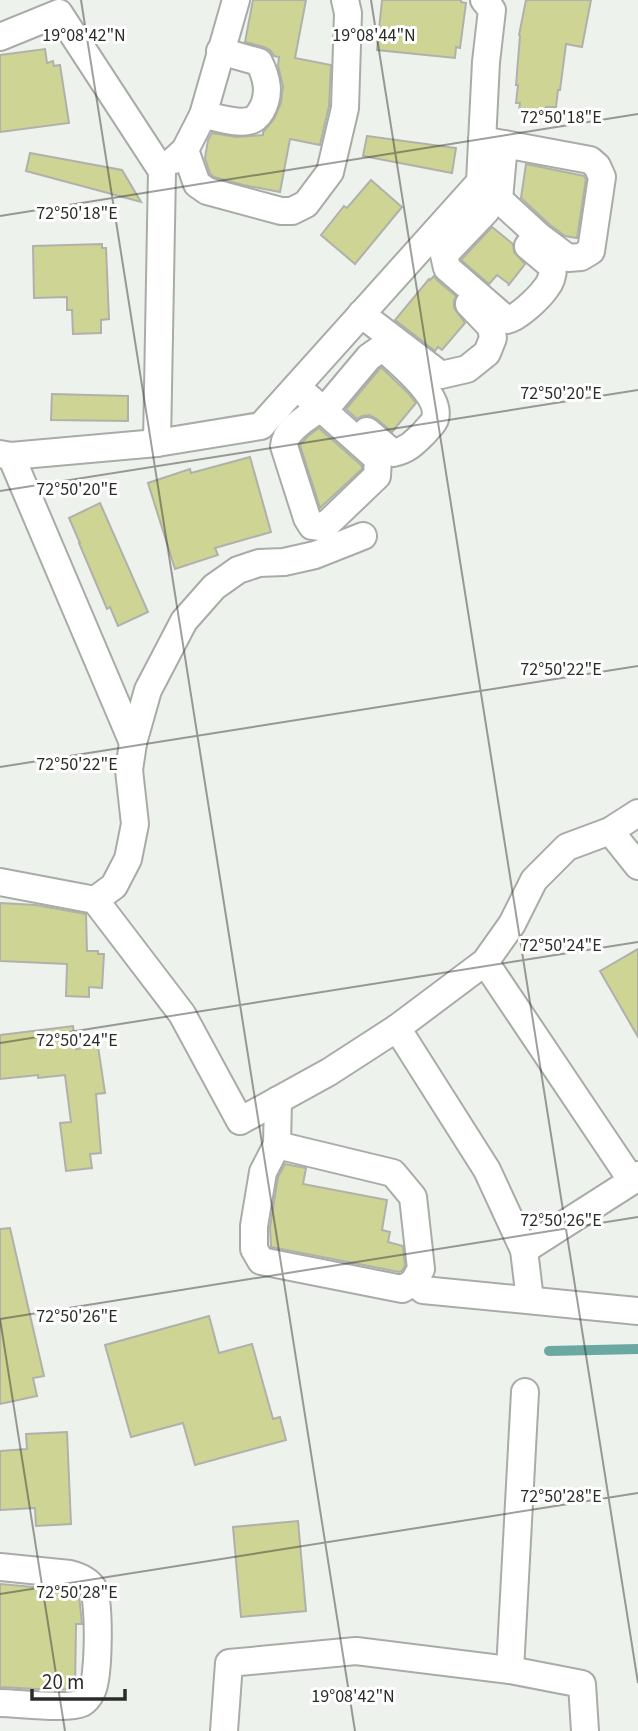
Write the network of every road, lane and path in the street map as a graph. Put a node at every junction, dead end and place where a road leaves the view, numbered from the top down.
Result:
1 (236, 0) edge
2 (345, 0) edge
3 (485, 0) edge
4 (53, 7) edge
5 (5, 27) edge
6 (220, 51) junction
7 (203, 115) junction
8 (493, 142) junction
9 (185, 150) junction
10 (162, 171) junction
11 (483, 197) junction
12 (415, 253) junction
13 (361, 314) junction
14 (301, 382) junction
15 (326, 404) dead end
16 (157, 443) junction
17 (5, 455) edge
18 (363, 536) dead end
19 (132, 743) junction
20 (638, 813) edge
21 (610, 831) junction
22 (638, 866) edge
23 (0, 883) edge
24 (95, 900) junction
25 (485, 962) junction
26 (397, 1028) junction
27 (278, 1100) junction
28 (277, 1145) junction
29 (635, 1178) edge
30 (524, 1250) junction
31 (424, 1290) dead end
32 (530, 1300) junction
33 (638, 1311) edge
34 (525, 1392) dead end
35 (0, 1567) edge
36 (510, 1670) junction
37 (0, 1703) edge
38 (224, 1731) edge
39 (585, 1731) edge

1 - 6 street
2 - 9 street
3 - 8 street
4 - 5 street
4 - 10 street
6 - 7 street
6 - 7 street
7 - 9 street
8 - 11 street
8 - 11 street
9 - 10 street
10 - 16 street
11 - 12 street
12 - 13 street
12 - 13 street
13 - 14 street
14 - 15 street
14 - 16 street
16 - 17 street
17 - 19 street
18 - 19 street
19 - 24 street
20 - 21 street
21 - 22 street
21 - 25 street
23 - 24 street
24 - 27 street
25 - 26 street
25 - 29 street
26 - 27 street
26 - 30 street
27 - 28 street
28 - 28 street
29 - 30 street
30 - 32 street
31 - 32 street
32 - 33 street
34 - 36 street
35 - 37 street
36 - 38 street
36 - 39 street

